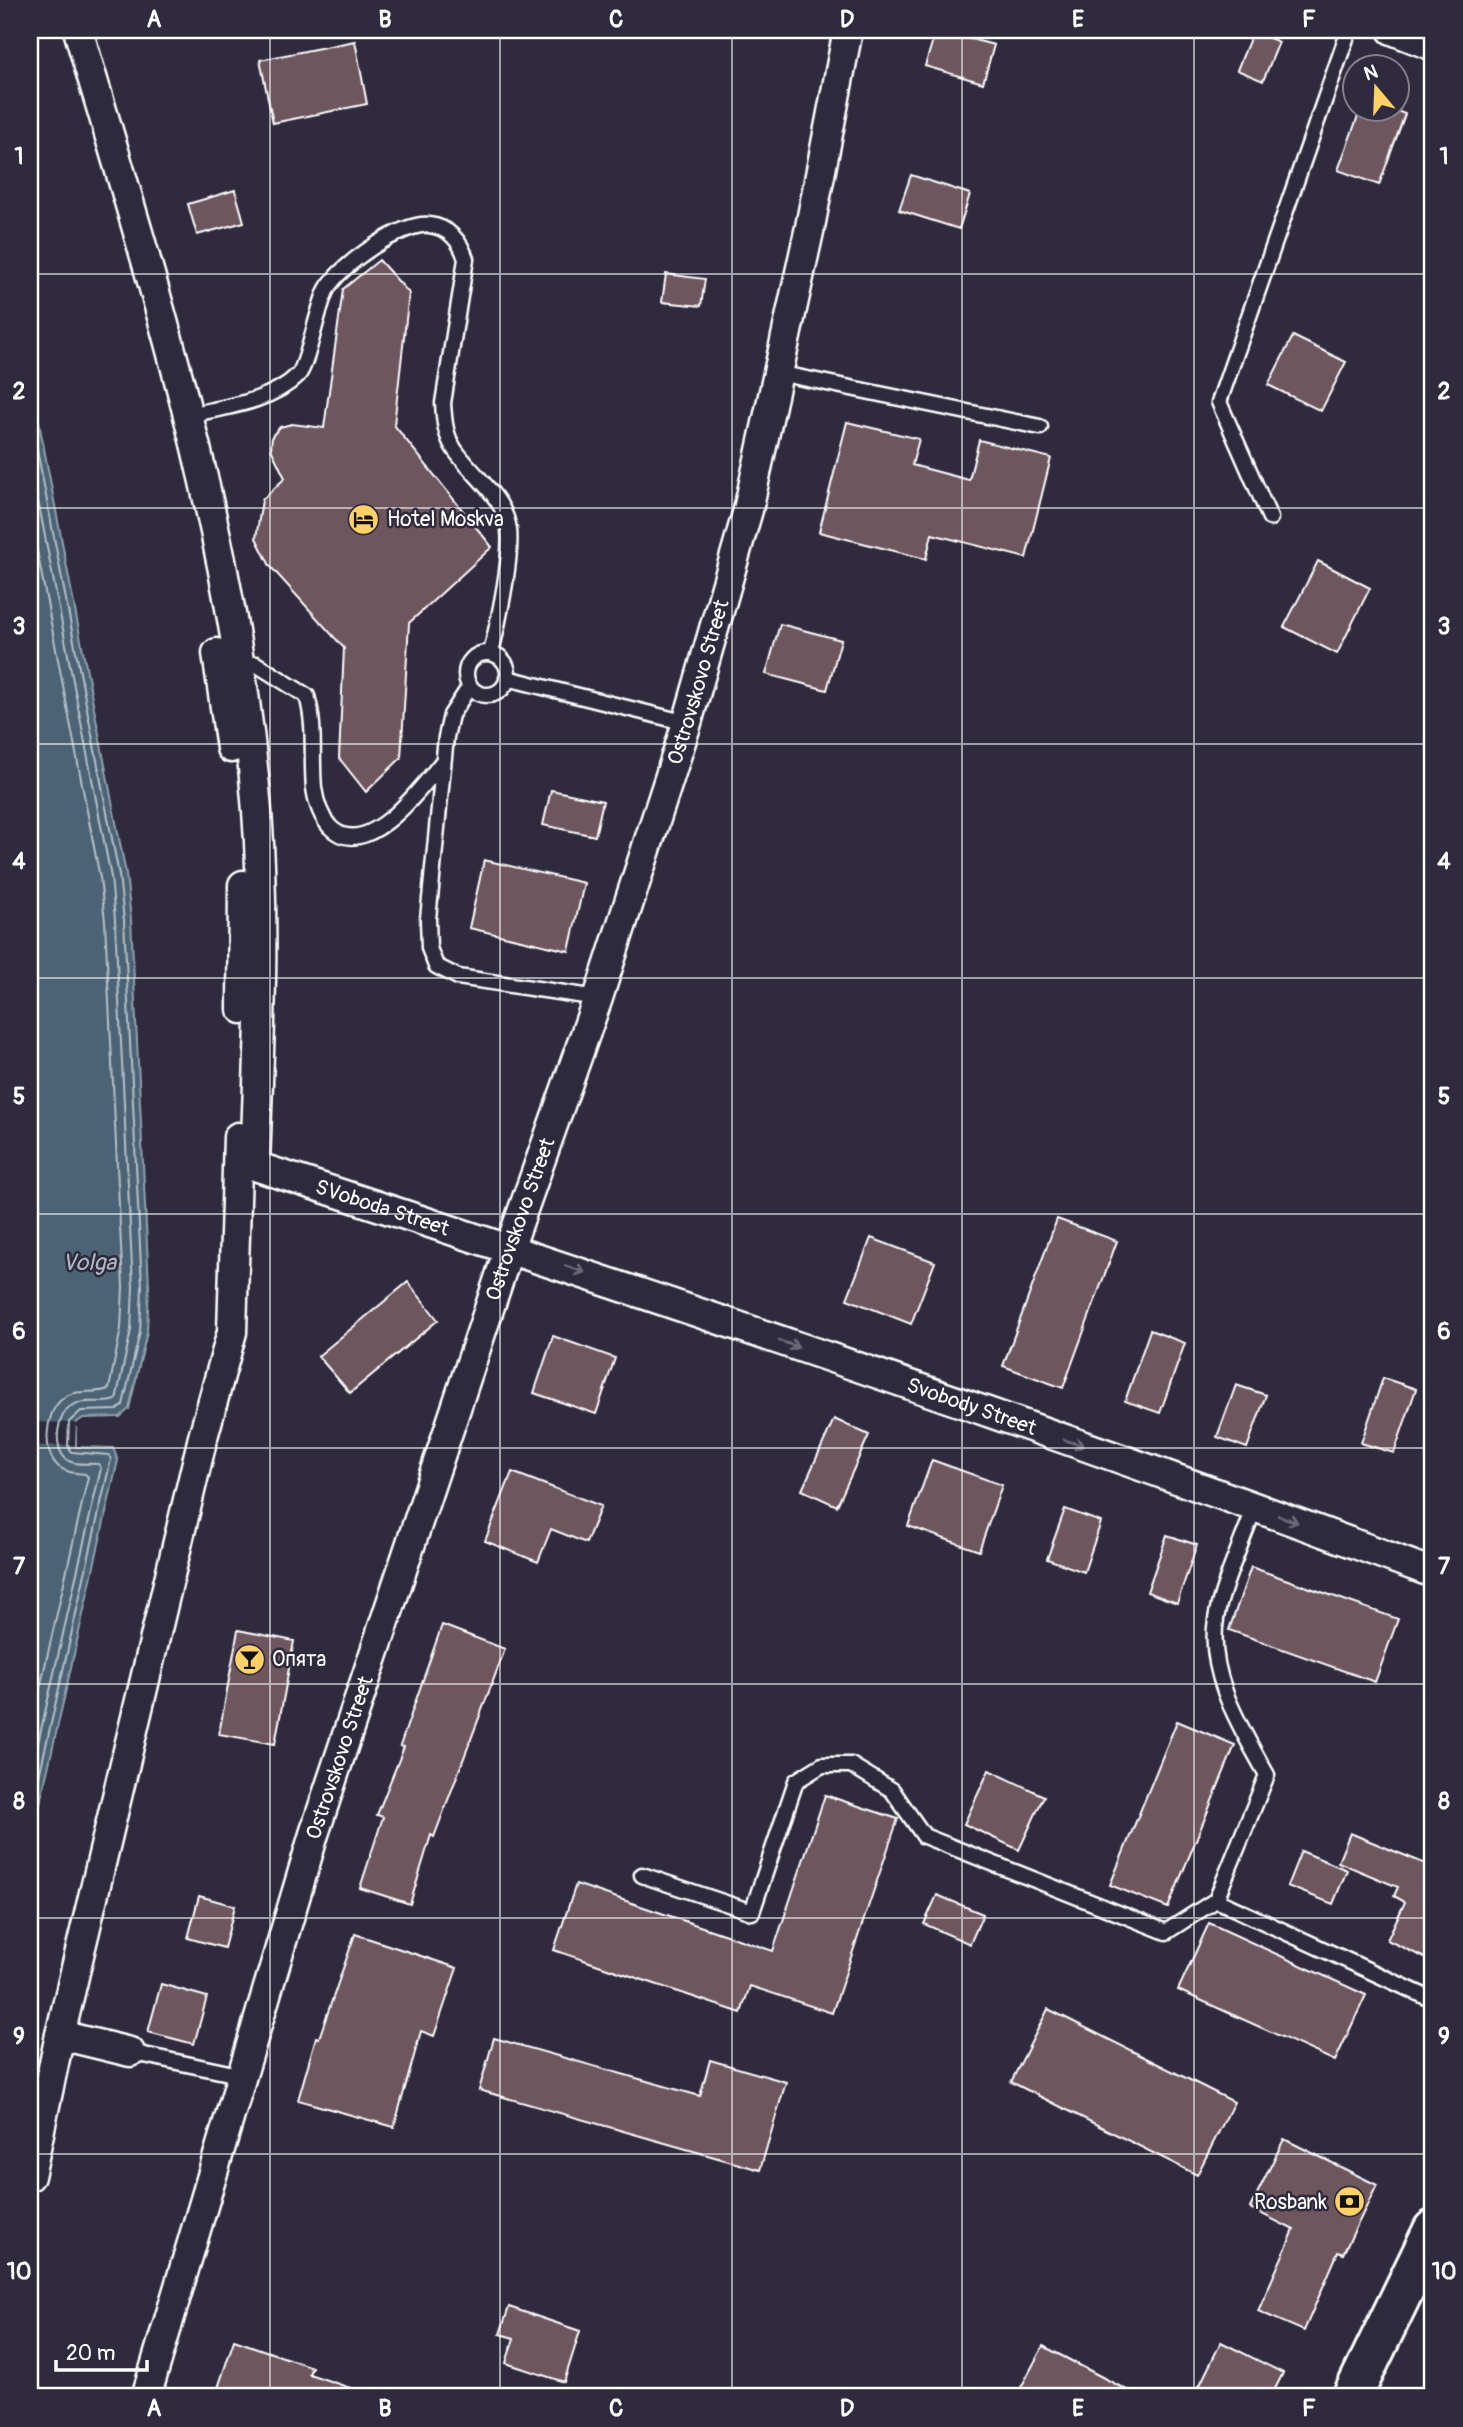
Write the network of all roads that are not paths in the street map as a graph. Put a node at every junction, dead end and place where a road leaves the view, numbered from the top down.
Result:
1 (60, 30) edge
2 (78, 30) edge
3 (848, 30) edge
4 (1349, 30) edge
5 (1391, 30) edge
6 (1433, 46) edge
7 (778, 373) junction
8 (189, 415) junction
9 (1040, 427) dead end
10 (1270, 518) dead end
11 (491, 653) junction
12 (239, 666) junction
13 (508, 678) junction
14 (470, 686) junction
15 (687, 723) junction
16 (443, 760) junction
17 (598, 998) junction
18 (509, 1249) junction
19 (1255, 1506) junction
20 (1433, 1573) edge
21 (642, 1875) dead end
22 (1216, 1900) junction
23 (1433, 2000) edge
24 (60, 2035) junction
25 (130, 2052) joint
26 (243, 2077) junction
27 (30, 2176) edge
28 (1433, 2230) edge
29 (146, 2397) edge
30 (1352, 2397) edge

1 - 24 street
2 - 8 street
3 - 7 street, Ostrovskovo Street
4 - 10 lane
5 - 6 street
7 - 9 lane
7 - 15 street, Ostrovskovo Street
8 - 11 lane
8 - 12 street
11 - 13 lane
11 - 14 lane
12 - 16 lane
12 - 18 street, SVoboda Street
13 - 14 lane
13 - 15 lane
14 - 16 lane
15 - 17 street, Ostrovskovo Street
16 - 17 lane
17 - 18 street, Ostrovskovo Street
18 -> 19 street, Svobody Street
18 - 26 street, Ostrovskovo Street
19 -> 20 street, Svobody Street
19 - 22 lane
21 - 22 lane
22 - 23 lane
24 - 25 street
24 - 27 street
25 - 26 lane
26 - 29 street, Ostrovskovo Street
28 - 30 main road

